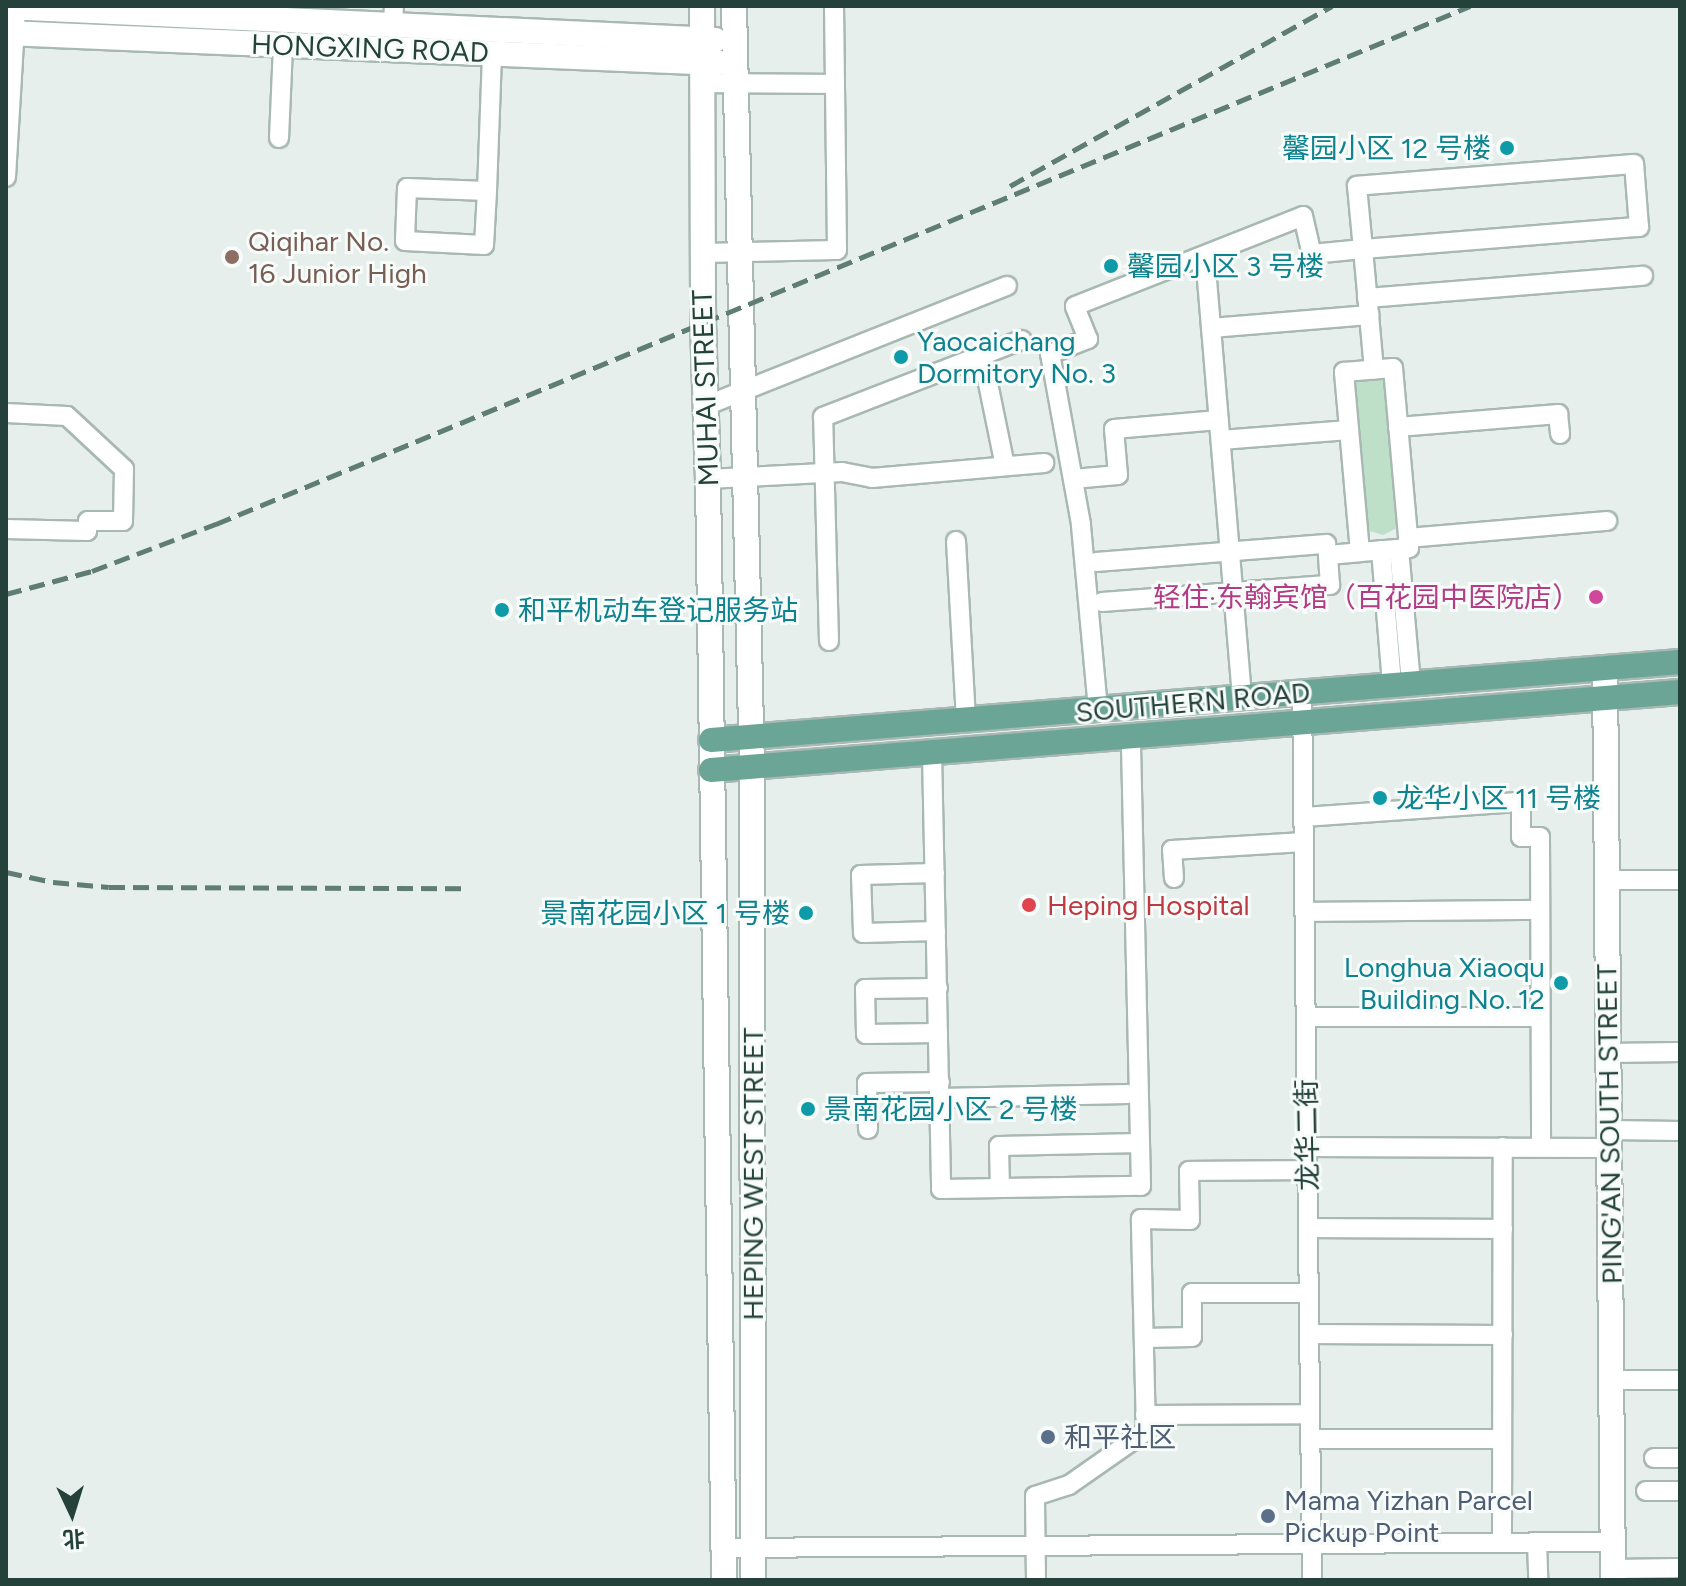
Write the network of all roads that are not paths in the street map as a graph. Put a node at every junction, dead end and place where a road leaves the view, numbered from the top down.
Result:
1 (702, 6) edge
2 (734, 6) edge
3 (834, 6) edge
4 (11, 7) edge
5 (393, 15) edge
6 (10, 33) edge
7 (283, 45) junction
8 (492, 53) junction
9 (702, 62) junction
10 (734, 62) junction
11 (835, 84) junction
12 (8, 110) edge
13 (279, 138) dead end
14 (6, 177) edge
15 (487, 191) junction
16 (1363, 249) junction
17 (739, 252) junction
18 (702, 253) junction
19 (1205, 256) junction
20 (1643, 276) dead end
21 (1007, 286) dead end
22 (1368, 306) junction
23 (1211, 328) junction
24 (1022, 340) dead end
25 (982, 354) junction
26 (1374, 370) junction
27 (743, 390) junction
28 (705, 406) junction
29 (6, 413) edge
30 (1219, 420) junction
31 (1398, 427) junction
32 (1349, 430) junction
33 (1560, 434) dead end
34 (1221, 440) junction
35 (1044, 463) dead end
36 (1005, 466) junction
37 (825, 473) junction
38 (745, 476) junction
39 (708, 479) junction
40 (1073, 479) junction
41 (1607, 521) dead end
42 (6, 529) edge
43 (956, 541) dead end
44 (1360, 546) junction
45 (1396, 546) junction
46 (1327, 549) junction
47 (1230, 551) junction
48 (1096, 562) dead end
49 (1234, 592) junction
50 (1102, 602) dead end
51 (829, 641) dead end
52 (1680, 662) edge
53 (1605, 668) junction
54 (1401, 684) junction
55 (1302, 691) junction
56 (1680, 692) edge
57 (1242, 697) junction
58 (1605, 698) junction
59 (1098, 709) junction
60 (966, 719) junction
61 (1303, 723) junction
62 (751, 736) junction
63 (1131, 737) junction
64 (711, 740) junction
65 (932, 753) junction
66 (752, 768) junction
67 (711, 770) junction
68 (1304, 817) junction
69 (1304, 842) junction
70 (935, 873) junction
71 (1174, 878) dead end
72 (1607, 880) junction
73 (1680, 880) edge
74 (1540, 910) junction
75 (1305, 912) junction
76 (936, 931) junction
77 (938, 988) junction
78 (1306, 1017) junction
79 (1540, 1017) junction
80 (938, 1033) junction
81 (1680, 1052) edge
82 (1608, 1053) junction
83 (940, 1090) junction
84 (1128, 1094) dead end
85 (868, 1129) dead end
86 (1680, 1131) edge
87 (1609, 1139) junction
88 (1140, 1143) junction
89 (1307, 1147) junction
90 (1503, 1147) junction
91 (1541, 1147) junction
92 (1307, 1170) junction
93 (1000, 1188) junction
94 (1308, 1228) junction
95 (1503, 1229) junction
96 (1309, 1293) junction
97 (1309, 1334) junction
98 (1503, 1335) junction
99 (1144, 1338) junction
100 (1611, 1380) junction
101 (1680, 1380) edge
102 (1310, 1414) junction
103 (1145, 1415) junction
104 (1310, 1439) junction
105 (1502, 1439) junction
106 (1654, 1458) dead end
107 (1680, 1458) edge
108 (1646, 1491) dead end
109 (1680, 1491) edge
110 (1537, 1542) junction
111 (1613, 1542) junction
112 (1502, 1543) junction
113 (1311, 1544) junction
114 (1036, 1546) junction
115 (753, 1547) junction
116 (724, 1548) junction
117 (1680, 1568) edge
118 (1613, 1574) edge
119 (724, 1580) edge
120 (753, 1580) edge
121 (1036, 1580) edge
122 (1312, 1580) edge
123 (1538, 1580) edge

1 - 9 main road, MUHAI STREET
2 - 10 main road, MUHAI STREET
3 - 11 street
4 - 5 main road, HONGXING ROAD
4 - 6 street
5 - 9 main road, HONGXING ROAD
6 - 7 main road, HONGXING ROAD
6 - 12 street
7 - 8 main road, HONGXING ROAD
7 - 13 street
8 - 9 main road, HONGXING ROAD
8 - 15 street
9 - 10 main road, HONGXING ROAD
9 - 10 street
9 - 18 main road, MUHAI STREET
10 - 11 street
10 - 17 main road, MUHAI STREET
11 - 17 street
12 - 14 street
15 - 15 street
16 - 16 street
16 - 19 street
16 - 22 street
17 - 18 street
17 - 27 main road, MUHAI STREET
18 - 28 main road, MUHAI STREET
19 - 23 street
19 - 40 street
20 - 22 street
21 - 27 street
22 - 23 street
22 - 26 street
23 - 30 street
24 - 25 street
25 - 36 street
25 - 37 street
26 - 31 street
26 - 32 street
27 - 28 street
27 - 38 main road, MUHAI STREET
28 - 39 main road, MUHAI STREET
29 - 42 street
30 - 34 street
30 - 40 street
31 - 33 street
31 - 45 street
32 - 34 street
32 - 44 street
34 - 47 street
35 - 36 street
36 - 37 street
37 - 38 street
37 - 51 street
38 - 39 street
38 - 62 main road, MUHAI STREET
39 - 64 main road, MUHAI STREET
40 - 59 street
41 - 45 street
43 - 60 street
44 - 45 street
44 - 46 street
45 - 54 street
46 - 47 street
46 - 49 street
47 - 48 street
47 - 49 street
49 - 50 street
49 - 57 street
52 - 53 main road, SOUTHERN ROAD
53 - 54 main road, SOUTHERN ROAD
53 - 58 main road, PING'AN SOUTH STREET
54 - 55 main road, SOUTHERN ROAD
55 - 57 main road, SOUTHERN ROAD
55 - 61 street, 龙华二街
56 - 58 main road, SOUTHERN ROAD
57 - 59 main road, SOUTHERN ROAD
58 - 61 main road, SOUTHERN ROAD
58 - 72 main road, PING'AN SOUTH STREET
59 - 60 main road, SOUTHERN ROAD
60 - 62 main road, SOUTHERN ROAD
61 - 63 main road, SOUTHERN ROAD
61 - 68 street, 龙华二街
62 - 64 main road, SOUTHERN ROAD
62 - 66 main road, MUHAI STREET
63 - 65 main road, SOUTHERN ROAD
63 - 88 street
64 - 67 main road, MUHAI STREET
65 - 66 main road, SOUTHERN ROAD
65 - 70 street
66 - 67 main road, SOUTHERN ROAD
66 - 115 main road, HEPING WEST STREET
67 - 116 main road, HEPING WEST STREET
68 - 69 street, 龙华二街
68 - 74 street
69 - 71 street
69 - 75 street, 龙华二街
70 - 76 street
70 - 76 street
72 - 73 street
72 - 82 main road, PING'AN SOUTH STREET
74 - 75 street
74 - 79 street
75 - 78 street, 龙华二街
76 - 77 street
77 - 80 street
77 - 80 street
78 - 79 street
78 - 89 street, 龙华二街
79 - 91 street
80 - 83 street
81 - 82 street
82 - 87 main road, PING'AN SOUTH STREET
83 - 84 street
83 - 85 street
83 - 93 street
86 - 87 street
87 - 91 street
87 - 100 main road, PING'AN SOUTH STREET
88 - 93 street
88 - 93 street
89 - 90 street
89 - 92 street, 龙华二街
90 - 91 street
90 - 95 street
92 - 94 street, 龙华二街
92 - 99 street
94 - 95 street
94 - 96 street, 龙华二街
95 - 98 street
96 - 97 street, 龙华二街
96 - 99 street
97 - 98 street
97 - 102 street, 龙华二街
98 - 105 street
99 - 103 street
100 - 101 street
100 - 111 main road, PING'AN SOUTH STREET
102 - 103 street
102 - 104 street, 龙华二街
103 - 114 street
104 - 105 street
104 - 113 street, 龙华二街
105 - 112 street
106 - 107 street
108 - 109 street
110 - 111 street
110 - 112 street
110 - 123 street
111 - 118 main road, PING'AN SOUTH STREET
112 - 113 street
113 - 114 street
113 - 122 street, 龙华二街
114 - 115 street
114 - 121 street
115 - 116 street
115 - 120 main road, HEPING WEST STREET
116 - 119 main road, HEPING WEST STREET
117 - 118 street

